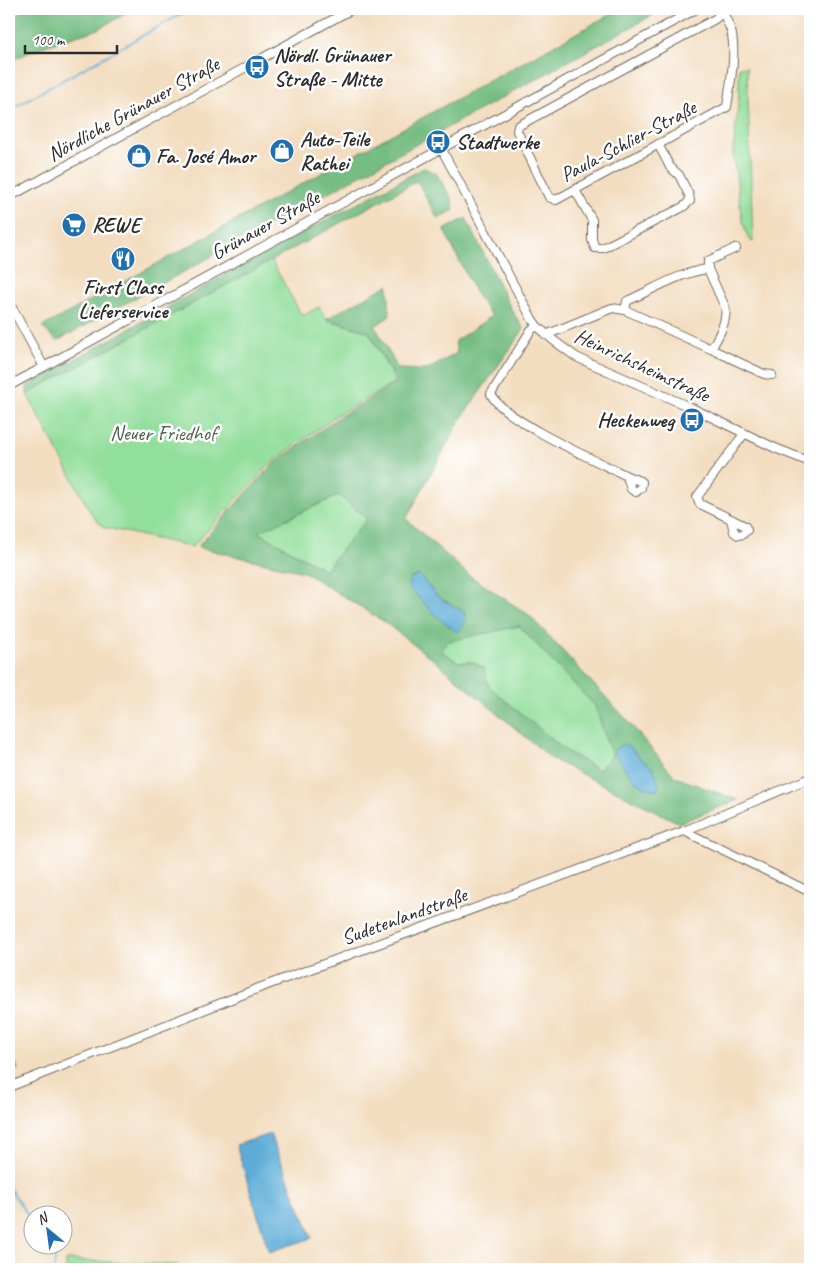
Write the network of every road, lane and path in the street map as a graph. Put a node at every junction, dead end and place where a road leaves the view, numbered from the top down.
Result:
1 (352, 9) edge
2 (696, 9) edge
3 (722, 10) edge
4 (658, 144) junction
5 (442, 148) junction
6 (576, 190) junction
7 (9, 197) edge
8 (736, 248) dead end
9 (708, 269) junction
10 (9, 302) edge
11 (625, 310) junction
12 (537, 326) junction
13 (546, 334) junction
14 (711, 349) junction
15 (44, 366) junction
16 (772, 375) dead end
17 (9, 386) edge
18 (744, 434) junction
19 (810, 462) edge
20 (628, 476) dead end
21 (731, 519) dead end
22 (810, 778) edge
23 (684, 831) junction
24 (810, 892) edge
25 (9, 1087) edge

1 - 7 street, Nördliche Grünauer Straße
2 - 5 street, Grünauer Straße
3 - 4 street, Paula-Schlier-Straße
3 - 6 street, Paula-Schlier-Straße
4 - 6 street, Paula-Schlier-Straße
4 - 6 street
5 - 12 street, Heinrichsheimstraße
5 - 15 street, Grünauer Straße
8 - 9 street
9 - 11 street
9 - 14 street
10 - 15 street
11 - 13 street
11 - 14 street
12 - 13 street, Heinrichsheimstraße
12 - 20 street
13 - 18 street, Heinrichsheimstraße
14 - 16 street
15 - 17 street, Grünauer Straße
18 - 19 street, Heinrichsheimstraße
18 - 21 street
22 - 23 street, Sudetenlandstraße
23 - 24 street
23 - 25 street, Sudetenlandstraße

